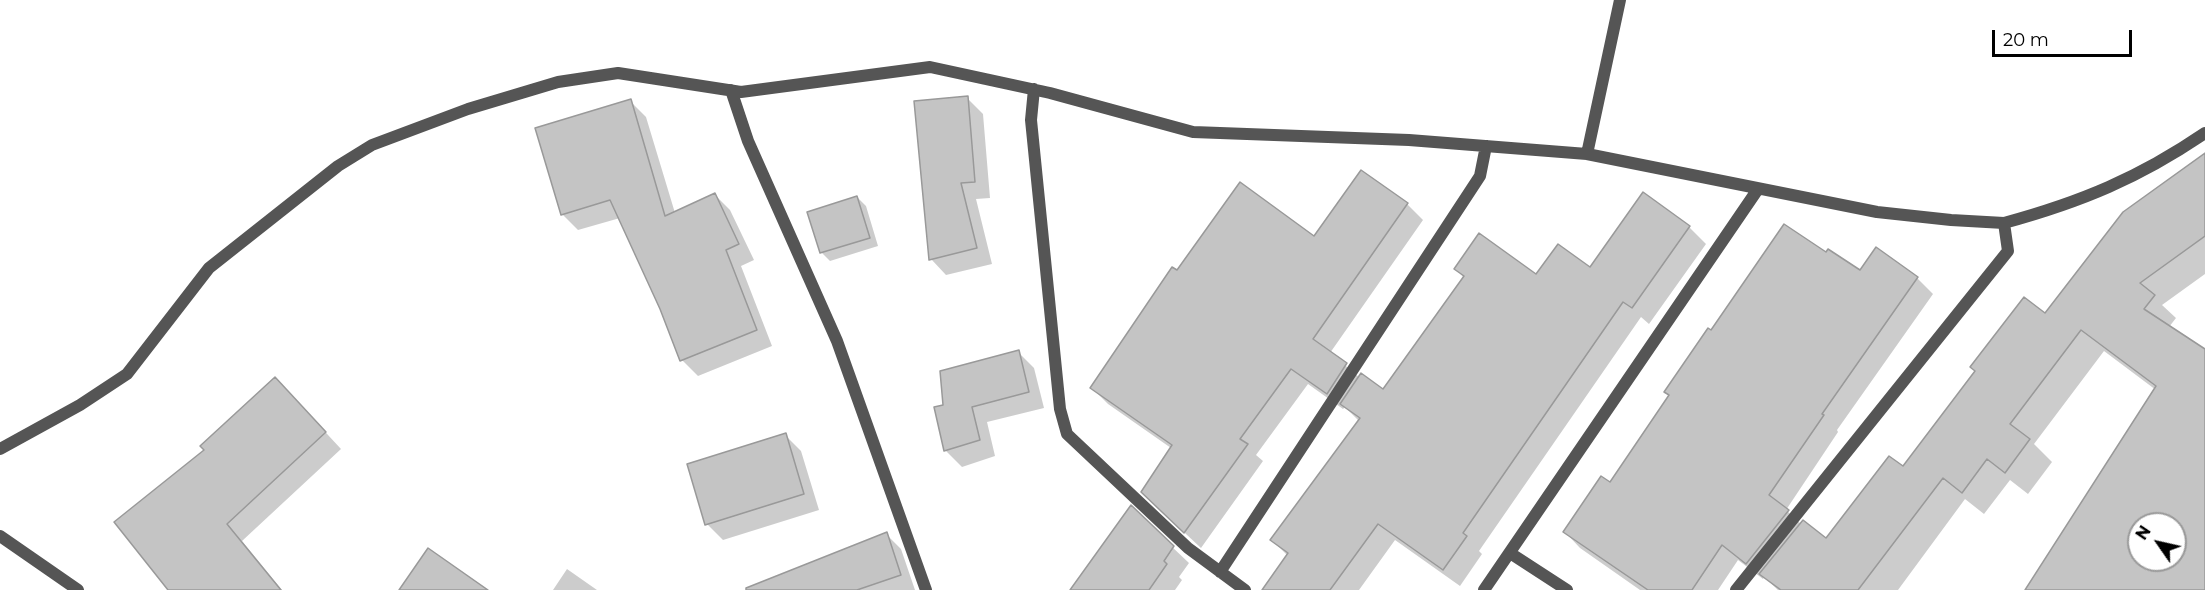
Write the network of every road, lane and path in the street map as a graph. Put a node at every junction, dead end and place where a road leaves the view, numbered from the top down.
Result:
1 (1620, 0) edge
2 (1034, 89) junction
3 (731, 90) junction
4 (2205, 133) edge
5 (1486, 147) junction
6 (1587, 154) junction
7 (1758, 189) junction
8 (2004, 223) junction
9 (0, 449) edge
10 (0, 536) edge
11 (1510, 553) junction
12 (1220, 572) junction
13 (78, 590) edge
14 (926, 590) edge
15 (1245, 590) edge
16 (1484, 590) edge
17 (1567, 590) edge
18 (1736, 590) edge

1 - 6 street
2 - 3 street
2 - 5 street
2 - 12 street
3 - 9 street
3 - 14 street
4 - 8 street
5 - 6 street
5 - 12 street
6 - 7 street
7 - 8 street
7 - 11 street
8 - 18 street
10 - 13 street
11 - 16 street
11 - 17 street
12 - 15 street

